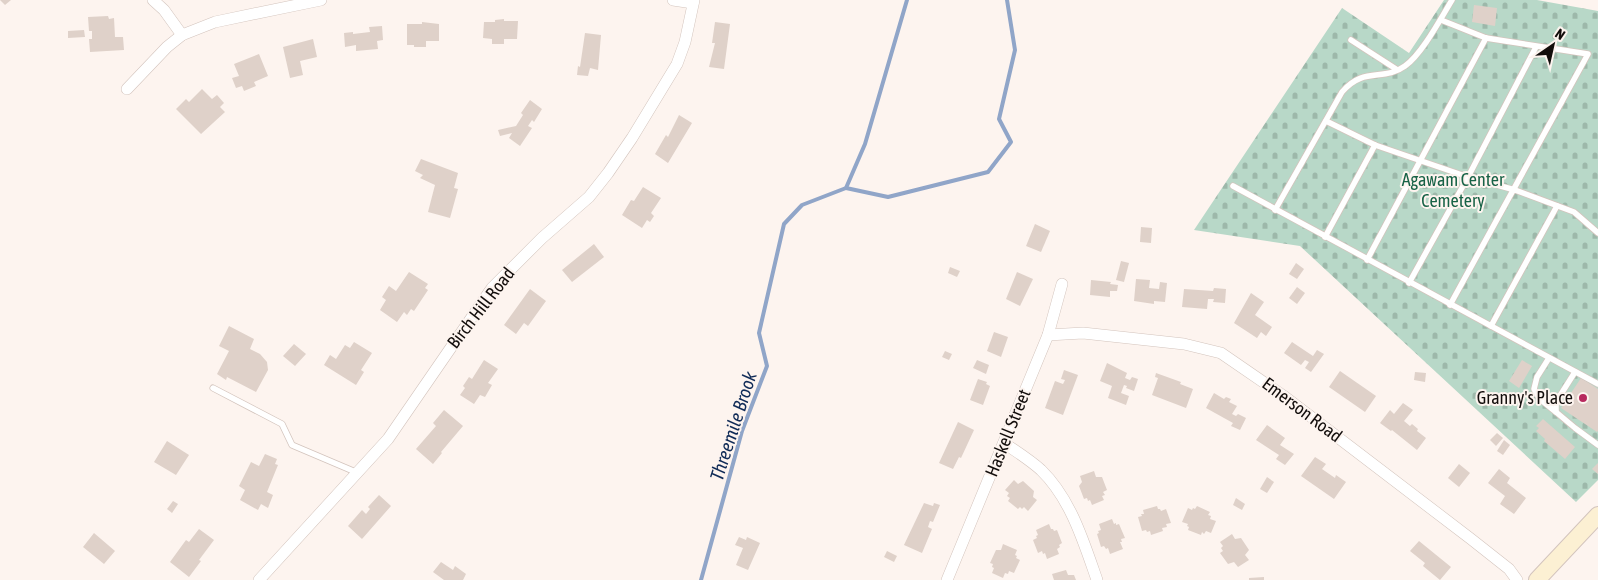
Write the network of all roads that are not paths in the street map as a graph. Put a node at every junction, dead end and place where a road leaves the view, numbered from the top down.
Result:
1 (153, 0) edge
2 (320, 0) edge
3 (673, 0) edge
4 (1452, 0) edge
5 (693, 2) edge
6 (1441, 20) junction
7 (182, 35) junction
8 (1486, 38) junction
9 (1351, 40) dead end
10 (1536, 47) junction
11 (1396, 69) junction
12 (127, 89) dead end
13 (1326, 121) junction
14 (1375, 145) junction
15 (1421, 161) junction
16 (1468, 176) junction
17 (1233, 186) dead end
18 (1515, 190) junction
19 (1557, 206) junction
20 (1275, 210) junction
21 (1598, 232) edge
22 (1326, 237) junction
23 (1367, 260) junction
24 (1409, 283) junction
25 (1062, 284) dead end
26 (1450, 305) junction
27 (1491, 326) junction
28 (1048, 335) junction
29 (1549, 358) junction
30 (1575, 372) junction
31 (1598, 384) edge
32 (213, 388) dead end
33 (1556, 412) junction
34 (1004, 443) junction
35 (1598, 445) edge
36 (358, 473) junction
37 (1598, 514) edge
38 (259, 580) edge
39 (947, 580) edge
40 (1097, 580) edge
41 (1517, 580) edge
42 (1537, 580) edge

1 - 7 street
2 - 7 street
3 - 5 street
4 - 6 lane
5 - 36 street, Birch Hill Road
6 - 8 lane
6 - 11 lane
7 - 12 street
8 - 10 lane
8 - 15 lane
9 - 11 lane
10 - 16 lane
10 - 18 lane
11 - 13 lane
13 - 14 lane
13 - 20 lane
14 - 15 lane
14 - 22 lane
15 - 16 lane
15 - 23 lane
16 - 18 lane
16 - 24 lane
17 - 20 lane
18 - 19 lane
18 - 26 lane
19 - 21 lane
19 - 27 lane
20 - 22 lane
22 - 23 lane
23 - 24 lane
24 - 26 lane
25 - 28 street, Haskell Street
26 - 27 lane
27 - 29 lane
28 - 34 street, Haskell Street
28 - 41 street, Emerson Road
29 - 30 lane
29 - 33 lane
30 - 31 lane
30 - 33 lane
32 - 36 lane
33 - 35 lane
34 - 39 street, Haskell Street
34 - 40 street
36 - 38 street, Birch Hill Road
37 - 42 main road

